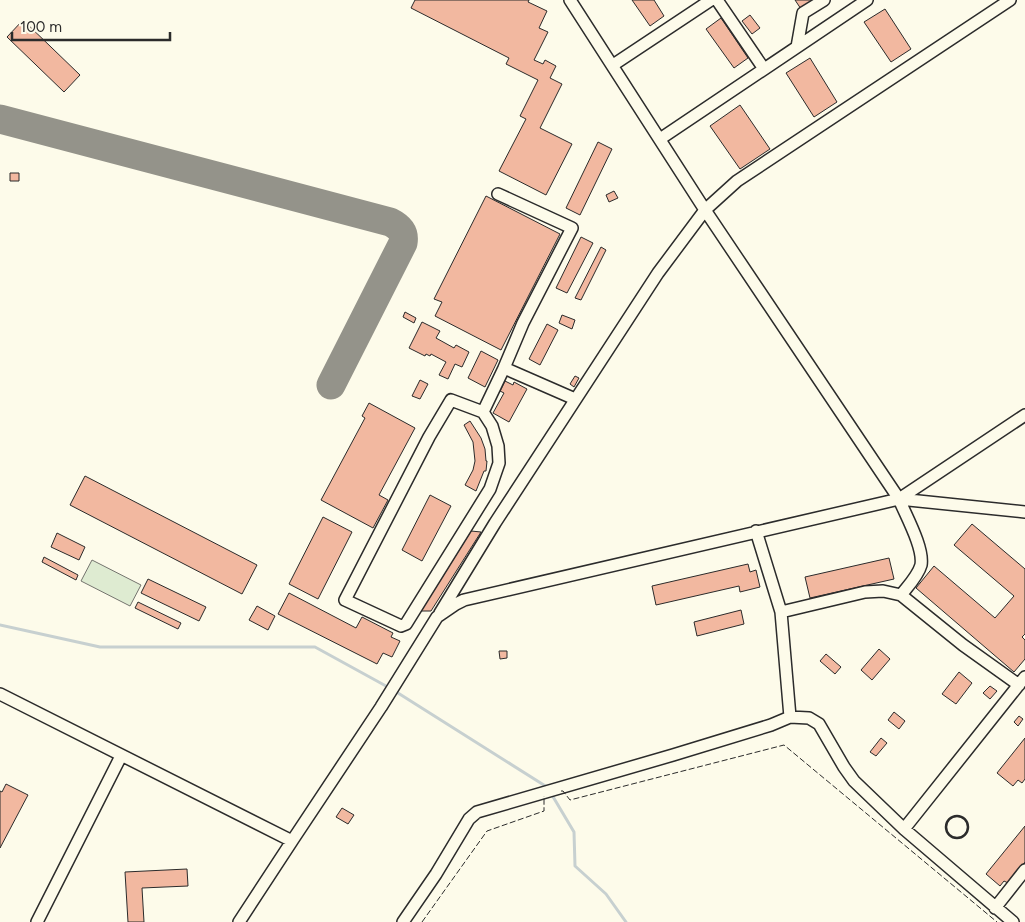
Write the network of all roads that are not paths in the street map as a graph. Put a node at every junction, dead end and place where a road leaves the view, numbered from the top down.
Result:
1 (570, 0) edge
2 (711, 0) edge
3 (717, 0) edge
4 (824, 0) edge
5 (851, 0) edge
6 (1010, 0) edge
7 (865, 1) edge
8 (796, 47) junction
9 (613, 65) junction
10 (764, 69) junction
11 (660, 139) junction
12 (498, 194) dead end
13 (705, 210) junction
14 (504, 368) junction
15 (575, 399) junction
16 (482, 412) junction
17 (1025, 415) edge
18 (899, 499) junction
19 (481, 505) junction
20 (1025, 512) edge
21 (500, 516) junction
22 (756, 531) junction
23 (901, 595) junction
24 (781, 612) junction
25 (437, 617) junction
26 (1022, 681) edge
27 (0, 694) edge
28 (790, 717) junction
29 (120, 756) junction
30 (904, 829) junction
31 (292, 841) junction
32 (1025, 870) edge
33 (995, 908) junction
34 (36, 922) edge
35 (239, 922) edge
36 (403, 922) edge
37 (1013, 922) edge

1 - 9 lane
2 - 9 lane
3 - 10 lane
4 - 8 lane
5 - 7 lane
6 - 13 lane
7 - 8 lane
8 - 10 lane
9 - 11 lane
10 - 11 lane
11 - 13 lane
12 - 14 lane
13 - 15 lane
13 - 18 lane
14 - 15 lane
14 - 16 lane
15 - 21 lane
16 - 19 lane
16 - 19 lane
17 - 18 lane
18 - 20 lane
18 - 22 lane
18 - 23 lane
19 - 21 lane
21 - 25 lane
22 - 24 lane
22 - 25 lane
23 - 24 lane
23 - 26 lane
24 - 28 lane
25 - 31 lane
26 - 30 lane
27 - 29 lane
28 - 30 lane
28 - 36 lane
29 - 31 lane
29 - 34 lane
30 - 33 lane
31 - 35 lane
32 - 33 lane
33 - 37 lane

